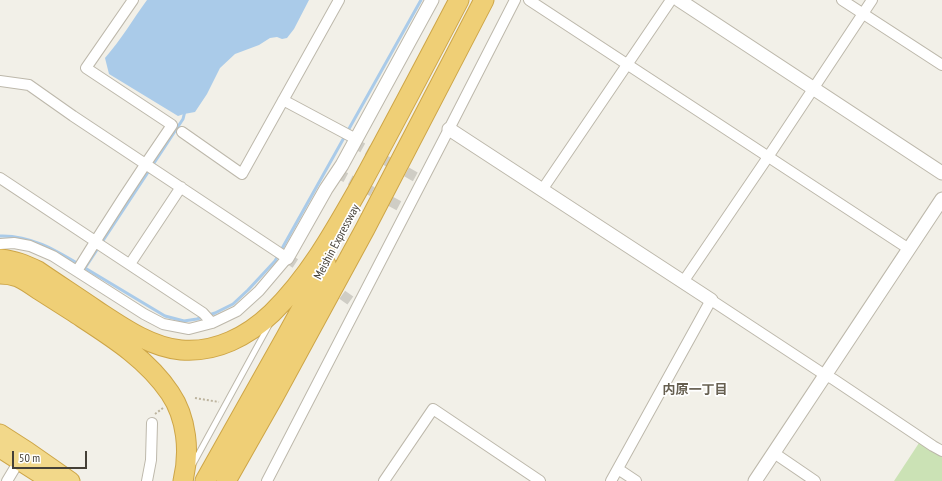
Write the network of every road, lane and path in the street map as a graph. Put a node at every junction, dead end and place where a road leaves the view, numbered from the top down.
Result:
1 (133, 0) edge
2 (339, 0) edge
3 (432, 0) edge
4 (459, 0) edge
5 (464, 0) edge
6 (484, 0) edge
7 (515, 0) edge
8 (529, 0) edge
9 (671, 0) edge
10 (678, 0) edge
11 (842, 0) edge
12 (872, 0) edge
13 (863, 14) junction
14 (627, 64) junction
15 (942, 66) edge
16 (0, 81) edge
17 (813, 88) junction
18 (283, 100) junction
19 (449, 129) junction
20 (182, 132) dead end
21 (349, 136) junction
22 (768, 157) junction
23 (150, 166) junction
24 (942, 173) edge
25 (0, 178) edge
26 (181, 187) junction
27 (542, 190) junction
28 (942, 199) edge
29 (0, 244) edge
30 (99, 244) junction
31 (909, 249) junction
32 (282, 254) junction
33 (0, 259) edge
34 (130, 264) junction
35 (79, 267) junction
36 (0, 274) edge
37 (683, 282) junction
38 (286, 298) junction
39 (711, 300) junction
40 (208, 318) junction
41 (826, 375) junction
42 (195, 398) dead end
43 (274, 398) junction
44 (221, 403) dead end
45 (167, 405) dead end
46 (152, 423) joint
47 (0, 433) edge
48 (0, 449) edge
49 (942, 451) edge
50 (774, 453) junction
51 (20, 461) junction
52 (618, 469) junction
53 (271, 480) edge
54 (7, 481) edge
55 (50, 481) edge
56 (71, 481) edge
57 (147, 481) edge
58 (184, 481) edge
59 (205, 481) edge
60 (226, 481) edge
61 (233, 481) edge
62 (384, 481) edge
63 (540, 481) edge
64 (611, 481) edge
65 (636, 481) edge
66 (755, 481) edge
67 (815, 481) edge

1 - 23 street
2 - 18 street
3 - 21 street
4 - 38 highway
5 - 59 highway, Meishin Expressway
6 - 43 highway, Meishin Expressway
7 - 19 street
8 - 14 street
9 - 14 street
10 - 17 street
11 - 13 street
12 - 13 street
13 - 15 street
13 - 17 street
14 - 22 street
14 - 27 street
16 - 23 street
17 - 22 street
17 - 24 street
18 - 20 street
18 - 21 street
19 - 27 street
19 - 53 street
21 - 32 street
22 - 31 street
22 - 37 street
23 - 26 street
23 - 30 street
25 - 30 street
26 - 32 street
26 - 34 street
27 - 37 street
28 - 31 street
29 - 35 street
30 - 34 street
30 - 35 street
31 - 41 street
32 - 40 street
33 - 38 highway
34 - 40 street
35 - 40 street
36 - 58 highway
37 - 39 street
38 - 58 lane
39 - 41 street
39 - 52 street
41 - 49 street
41 - 50 street
42 - 44 path
43 - 60 highway, Meishin Expressway
43 - 61 highway
45 - 46 path
46 - 57 street
47 - 56 highway
48 - 51 highway
50 - 66 street
50 - 67 street
51 - 54 street
51 - 55 highway
52 - 64 street
52 - 65 street
62 - 63 street

